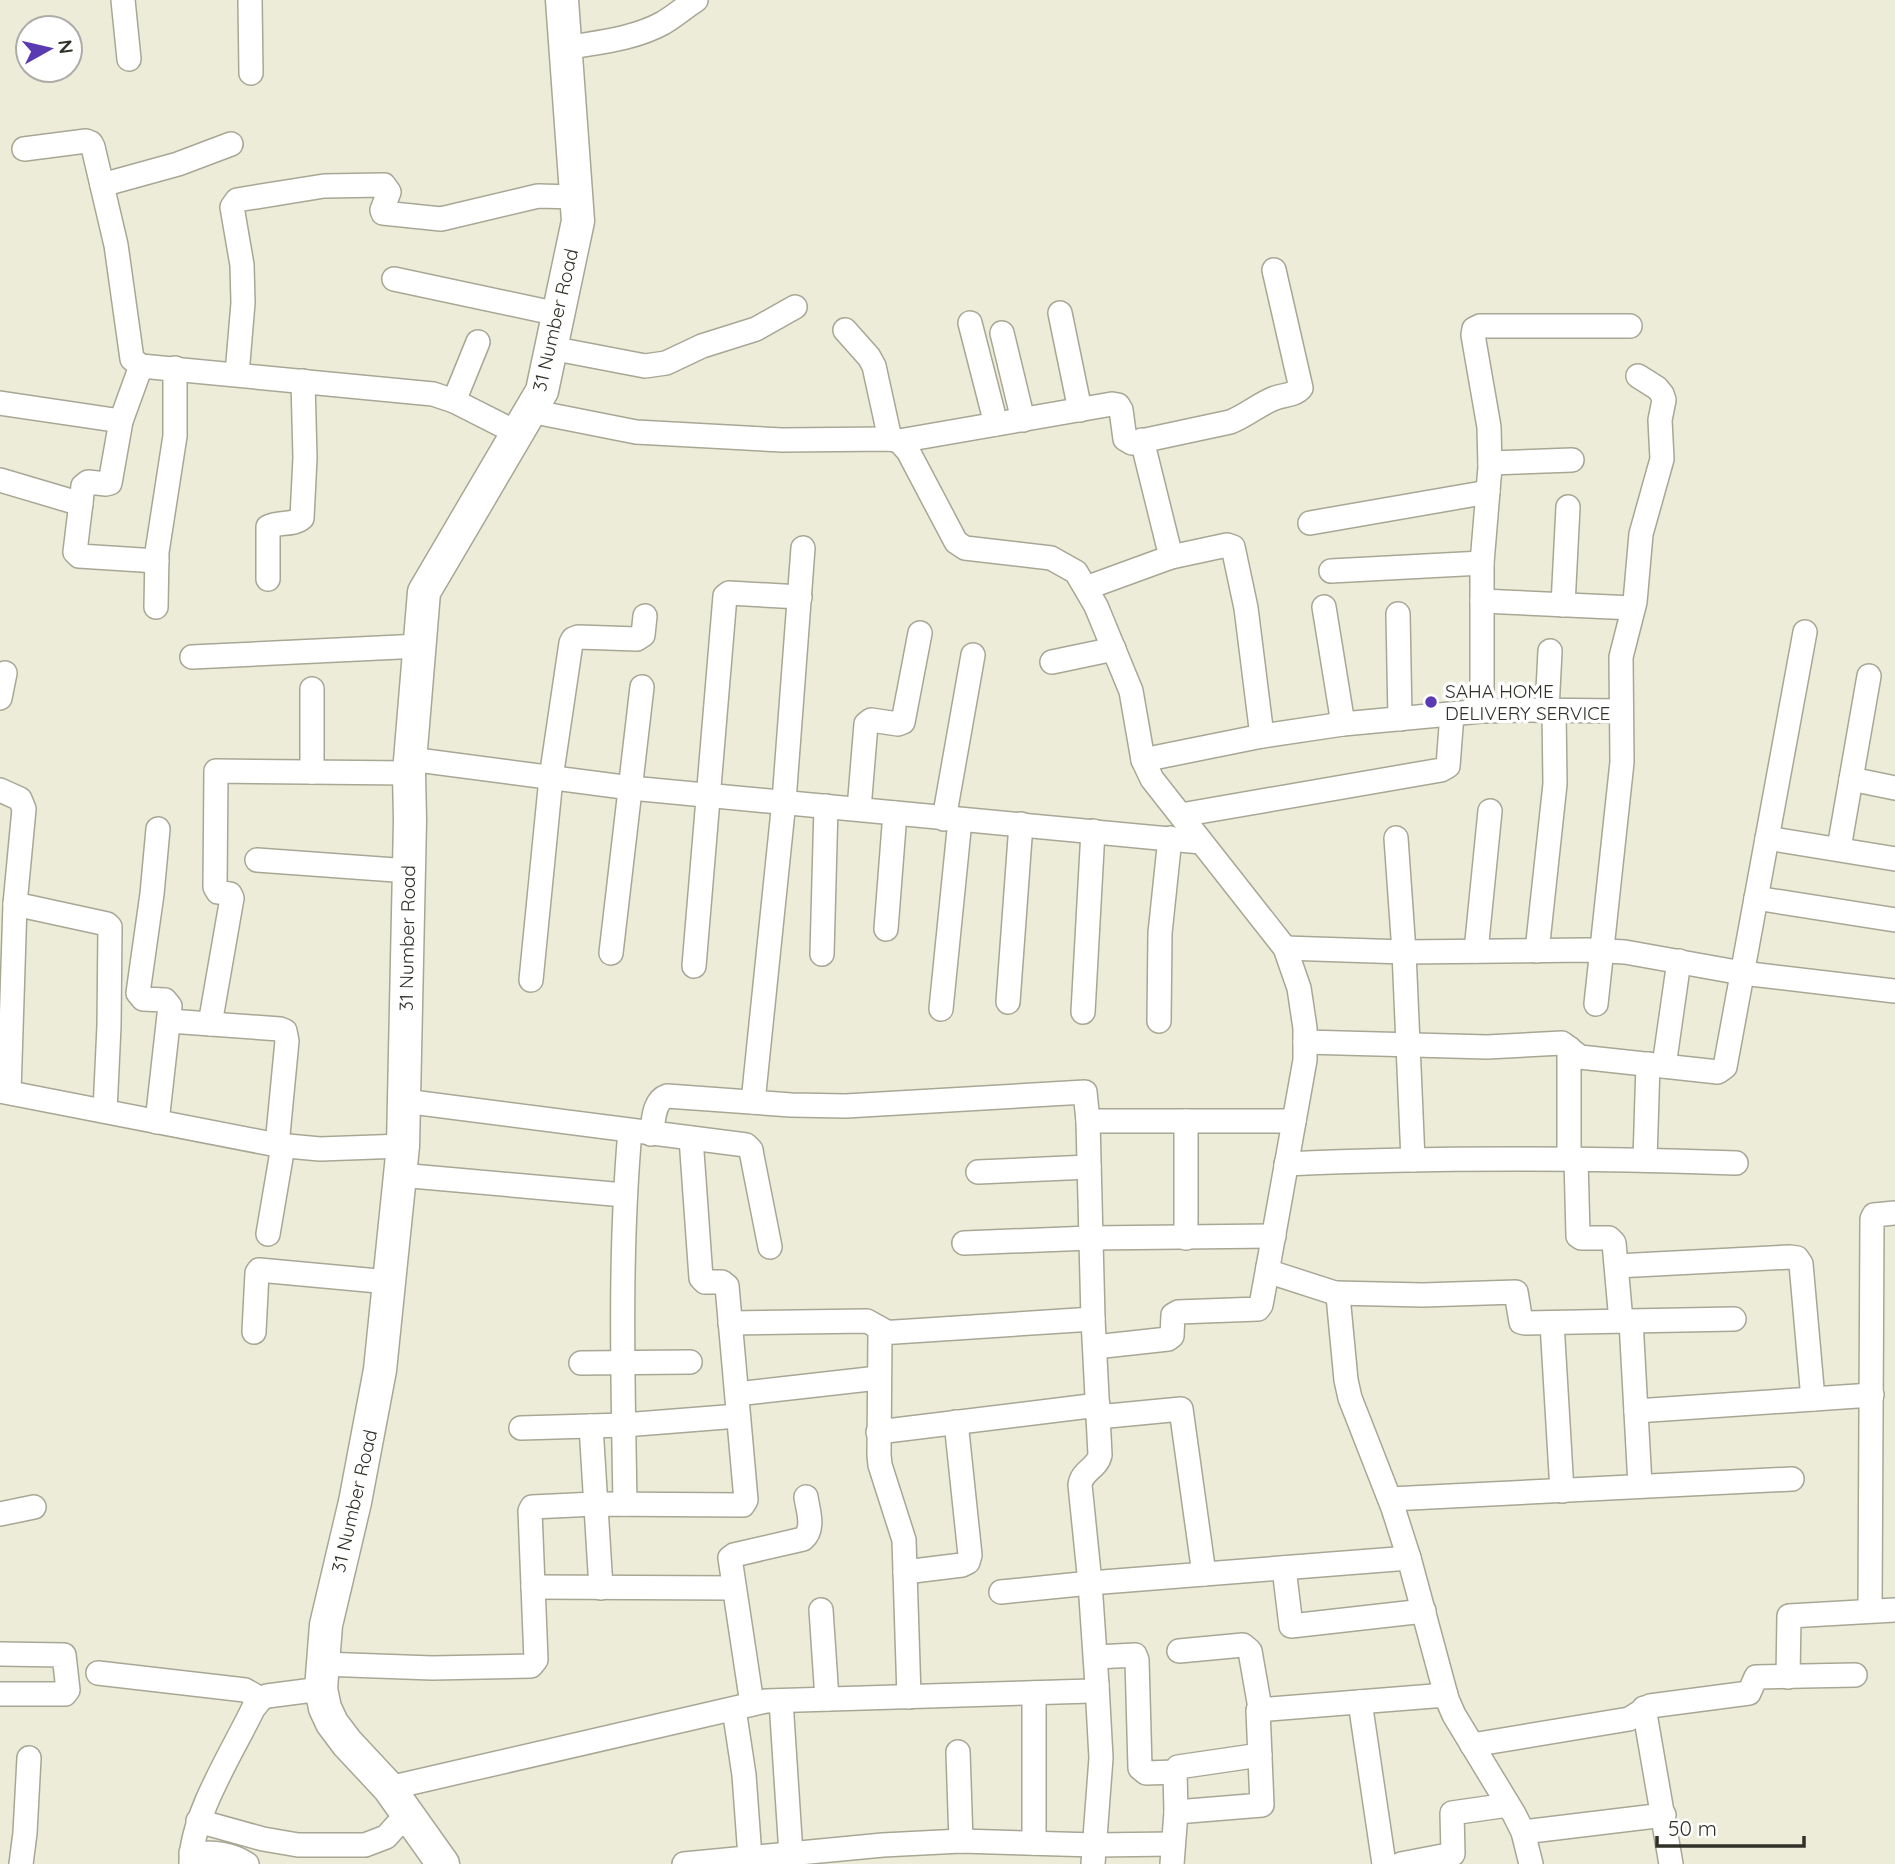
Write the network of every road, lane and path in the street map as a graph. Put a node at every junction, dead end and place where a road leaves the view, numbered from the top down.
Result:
1 (123, 0) edge
2 (250, 0) edge
3 (562, 0) edge
4 (696, 0) edge
5 (566, 48) junction
6 (130, 59) dead end
7 (251, 73) dead end
8 (231, 144) dead end
9 (24, 149) dead end
10 (102, 184) junction
11 (576, 197) junction
12 (1274, 270) dead end
13 (394, 279) dead end
14 (794, 307) dead end
15 (1060, 313) dead end
16 (558, 314) junction
17 (970, 323) dead end
18 (1630, 326) dead end
19 (845, 330) dead end
20 (1002, 333) dead end
21 (478, 342) dead end
22 (551, 348) junction
23 (141, 366) junction
24 (175, 368) junction
25 (236, 374) junction
26 (1639, 376) dead end
27 (303, 381) junction
28 (454, 401) junction
29 (0, 403) edge
30 (1080, 410) junction
31 (1023, 420) junction
32 (121, 421) junction
33 (523, 422) junction
34 (996, 424) junction
35 (895, 440) junction
36 (1142, 440) junction
37 (1572, 460) dead end
38 (1490, 463) junction
39 (0, 480) edge
40 (1488, 492) junction
41 (81, 504) junction
42 (1568, 508) dead end
43 (1310, 523) dead end
44 (803, 548) dead end
45 (1171, 557) junction
46 (157, 561) junction
47 (1482, 563) junction
48 (1331, 571) dead end
49 (268, 579) dead end
50 (1086, 588) junction
51 (800, 597) junction
52 (1482, 601) junction
53 (1563, 605) junction
54 (156, 607) dead end
55 (1324, 607) dead end
56 (1633, 608) junction
57 (1398, 614) dead end
58 (645, 616) dead end
59 (920, 632) dead end
60 (1805, 632) dead end
61 (420, 646) junction
62 (1114, 649) junction
63 (1550, 651) dead end
64 (973, 655) dead end
65 (192, 657) dead end
66 (1052, 662) dead end
67 (5, 673) dead end
68 (1869, 676) dead end
69 (642, 687) dead end
70 (312, 689) dead end
71 (0, 698) edge
72 (1551, 710) junction
73 (1482, 711) junction
74 (1621, 711) junction
75 (1452, 714) junction
76 (1400, 719) junction
77 (1343, 724) junction
78 (1262, 736) junction
79 (1143, 760) junction
80 (410, 766) junction
81 (312, 772) junction
82 (551, 778) junction
83 (1851, 779) junction
84 (631, 788) junction
85 (1895, 788) edge
86 (0, 790) edge
87 (709, 794) junction
88 (784, 801) junction
89 (826, 806) junction
90 (859, 809) junction
91 (1490, 811) dead end
92 (895, 813) junction
93 (1181, 815) junction
94 (952, 819) junction
95 (1021, 824) junction
96 (158, 830) dead end
97 (1093, 831) junction
98 (1170, 838) junction
99 (1396, 838) dead end
100 (1767, 838) junction
101 (1201, 842) junction
102 (1839, 848) junction
103 (1895, 859) edge
104 (257, 860) dead end
105 (409, 871) junction
106 (1756, 898) junction
107 (15, 904) junction
108 (1895, 920) edge
109 (886, 929) dead end
110 (1285, 948) junction
111 (1476, 951) junction
112 (1537, 951) junction
113 (1602, 951) junction
114 (1404, 952) junction
115 (611, 953) dead end
116 (822, 954) dead end
117 (1679, 961) junction
118 (694, 966) dead end
119 (1742, 973) junction
120 (531, 980) dead end
121 (1895, 991) edge
122 (1008, 1002) dead end
123 (1596, 1004) dead end
124 (941, 1009) dead end
125 (1083, 1012) dead end
126 (169, 1021) junction
127 (1159, 1021) dead end
128 (210, 1024) junction
129 (1305, 1042) junction
130 (1409, 1046) junction
131 (1569, 1048) junction
132 (1656, 1065) junction
133 (5, 1091) edge
134 (404, 1101) junction
135 (753, 1102) junction
136 (105, 1111) junction
137 (1088, 1121) junction
138 (1186, 1121) junction
139 (1294, 1121) junction
140 (158, 1122) junction
141 (641, 1133) junction
142 (691, 1138) junction
143 (280, 1146) junction
144 (1573, 1159) junction
145 (1413, 1160) junction
146 (1645, 1160) junction
147 (401, 1161) junction
148 (1736, 1163) dead end
149 (1286, 1164) junction
150 (1089, 1167) junction
151 (978, 1172) dead end
152 (624, 1195) junction
153 (1895, 1213) edge
154 (268, 1234) dead end
155 (1274, 1236) junction
156 (1090, 1238) junction
157 (1186, 1238) junction
158 (964, 1243) dead end
159 (770, 1247) dead end
160 (1617, 1266) junction
161 (1268, 1267) junction
162 (389, 1282) junction
163 (1335, 1293) junction
164 (1734, 1318) dead end
165 (1093, 1319) junction
166 (1626, 1321) junction
167 (1552, 1323) junction
168 (730, 1324) junction
169 (885, 1331) junction
170 (254, 1332) dead end
171 (1095, 1347) junction
172 (690, 1362) dead end
173 (581, 1363) dead end
174 (623, 1363) junction
175 (878, 1378) junction
176 (1872, 1395) junction
177 (1813, 1399) junction
178 (738, 1405) junction
179 (1098, 1411) junction
180 (1636, 1411) junction
181 (956, 1422) junction
182 (624, 1425) junction
183 (591, 1426) junction
184 (521, 1428) dead end
185 (878, 1432) junction
186 (1792, 1479) dead end
187 (1640, 1486) junction
188 (1562, 1491) junction
189 (806, 1497) dead end
190 (1390, 1499) junction
191 (595, 1504) junction
192 (625, 1504) junction
193 (34, 1507) dead end
194 (0, 1514) edge
195 (1409, 1558) junction
196 (1284, 1568) junction
197 (905, 1572) junction
198 (1204, 1574) junction
199 (1090, 1583) junction
200 (533, 1587) junction
201 (601, 1588) junction
202 (734, 1588) junction
203 (1001, 1592) dead end
204 (821, 1609) dead end
205 (1870, 1610) junction
206 (1895, 1610) edge
207 (1424, 1611) junction
208 (1179, 1651) dead end
209 (0, 1654) edge
210 (1096, 1657) junction
211 (98, 1673) dead end
212 (1855, 1675) dead end
213 (321, 1676) junction
214 (1788, 1676) junction
215 (1097, 1685) junction
216 (1034, 1693) junction
217 (0, 1694) edge
218 (1447, 1695) junction
219 (909, 1697) junction
220 (261, 1699) junction
221 (827, 1699) junction
222 (781, 1701) junction
223 (1360, 1702) junction
224 (743, 1707) junction
225 (1260, 1709) junction
226 (1644, 1709) junction
227 (1472, 1745) junction
228 (958, 1752) dead end
229 (1260, 1755) junction
230 (29, 1758) dead end
231 (1175, 1772) junction
232 (389, 1788) junction
233 (1508, 1805) junction
234 (1177, 1812) junction
235 (407, 1814) junction
236 (1664, 1815) junction
237 (198, 1821) junction
238 (1523, 1832) junction
239 (961, 1841) junction
240 (1034, 1843) junction
241 (791, 1854) junction
242 (884, 1854) edge
243 (1172, 1854) edge
244 (303, 1855) edge
245 (1094, 1855) edge
246 (750, 1857) junction
247 (191, 1858) edge
248 (21, 1864) edge
249 (247, 1864) edge
250 (443, 1864) edge
251 (684, 1864) edge
252 (1384, 1864) edge
253 (1401, 1864) edge
254 (1531, 1864) edge
255 (1671, 1864) edge

1 - 6 street
2 - 7 street
3 - 5 main road, 31 Number Road
4 - 5 street
5 - 11 main road, 31 Number Road
8 - 10 street
9 - 10 street
10 - 23 street
11 - 16 main road, 31 Number Road
11 - 25 street
12 - 36 street
13 - 16 street
14 - 22 street
15 - 30 street
16 - 22 main road, 31 Number Road
17 - 34 street
18 - 38 street
19 - 35 street
20 - 31 street
21 - 28 street
22 - 33 main road, 31 Number Road
23 - 24 street
23 - 32 street
24 - 25 street
24 - 46 street
25 - 27 street
26 - 56 street
27 - 28 street
27 - 49 street
28 - 33 street
29 - 32 street
30 - 31 street
30 - 36 street
31 - 34 street
32 - 41 street
33 - 35 street
33 - 61 main road, 31 Number Road
34 - 35 street
35 - 50 street
36 - 45 street
37 - 38 street
38 - 40 street
39 - 41 street
40 - 43 street
40 - 47 street
41 - 46 street
42 - 53 street
44 - 51 street
45 - 50 street
45 - 78 street
46 - 54 street
47 - 48 street
47 - 52 street
50 - 62 street
51 - 87 street
51 - 88 street
52 - 53 street
52 - 73 street
53 - 56 street
55 - 77 street
56 - 74 street
57 - 76 street
58 - 82 street
59 - 90 street
60 - 100 street
61 - 65 street
61 - 80 main road, 31 Number Road
62 - 66 street
62 - 79 street
63 - 72 street
64 - 94 street
67 - 71 street
68 - 83 street
69 - 84 street
70 - 81 street
72 - 73 street
72 - 74 street
72 - 112 street
73 - 75 street
74 - 113 street
75 - 76 street
75 - 93 street
76 - 77 street
77 - 78 street
78 - 79 street
79 - 93 street
80 - 81 street
80 - 82 street
80 - 105 main road, 31 Number Road
81 - 128 street
82 - 84 street
82 - 120 street
83 - 85 street
83 - 102 street
84 - 87 street
84 - 115 street
86 - 107 street
87 - 88 street
87 - 118 street
88 - 89 street
88 - 135 street
89 - 90 street
89 - 116 street
90 - 92 street
91 - 111 street
92 - 94 street
92 - 109 street
93 - 101 street
94 - 95 street
94 - 124 street
95 - 97 street
95 - 122 street
96 - 126 street
97 - 98 street
97 - 125 street
98 - 101 street
98 - 127 street
99 - 114 street
100 - 102 street
100 - 106 street
101 - 110 street
102 - 103 street
104 - 105 street
105 - 134 main road, 31 Number Road
106 - 108 street
106 - 119 street
107 - 133 street
107 - 136 street
110 - 114 street
110 - 129 street
111 - 112 street
111 - 114 street
112 - 113 street
113 - 117 street
113 - 123 street
114 - 130 street
117 - 119 street
117 - 132 street
119 - 121 street
119 - 132 street
126 - 128 street
126 - 140 street
128 - 143 street
129 - 130 street
129 - 139 street
130 - 131 street
130 - 145 street
131 - 132 street
131 - 144 street
132 - 146 street
133 - 136 street
134 - 141 street
134 - 147 main road, 31 Number Road
135 - 137 street
135 - 141 street
136 - 140 street
137 - 138 street
137 - 150 street
138 - 139 street
138 - 157 street
139 - 149 street
140 - 143 street
141 - 142 street
141 - 152 street
142 - 159 street
142 - 168 street
143 - 147 street
143 - 154 street
144 - 145 street
144 - 146 street
144 - 160 street
145 - 149 street
146 - 148 street
147 - 152 street
147 - 162 main road, 31 Number Road
149 - 155 street
150 - 151 street
150 - 156 street
152 - 174 street
153 - 176 street
155 - 157 street
155 - 161 street
156 - 157 street
156 - 158 street
156 - 165 street
160 - 166 street
160 - 177 street
161 - 163 street
161 - 171 street
162 - 170 street
162 - 213 main road, 31 Number Road
163 - 167 street
163 - 190 street
164 - 166 street
165 - 169 street
165 - 171 street
166 - 167 street
166 - 180 street
167 - 188 street
168 - 169 street
168 - 178 street
169 - 175 street
171 - 179 street
172 - 174 street
173 - 174 street
174 - 182 street
175 - 178 street
175 - 185 street
176 - 177 street
176 - 205 street
177 - 180 street
178 - 182 street
178 - 192 street
179 - 181 street
179 - 198 street
179 - 199 street
180 - 187 street
181 - 185 street
181 - 197 street
182 - 183 street
182 - 192 street
183 - 184 street
183 - 191 street
185 - 197 street
186 - 187 street
187 - 188 street
188 - 190 street
189 - 202 street
190 - 195 street
191 - 192 street
191 - 200 street
191 - 201 street
193 - 194 street
195 - 196 street
195 - 207 street
196 - 198 street
196 - 207 street
197 - 219 street
198 - 199 street
199 - 203 street
199 - 210 street
200 - 201 street
200 - 213 street
201 - 202 street
202 - 224 street
204 - 221 street
205 - 206 street
205 - 214 street
207 - 218 street
208 - 225 street
209 - 217 street
210 - 215 street
210 - 231 street
211 - 220 street
212 - 214 street
213 - 220 street
213 - 232 main road, 31 Number Road
214 - 226 street
215 - 216 street
215 - 245 street
216 - 219 street
216 - 240 street
218 - 223 street
218 - 227 street
219 - 221 street
220 - 237 street
221 - 222 street
222 - 224 street
222 - 241 street
223 - 225 street
223 - 252 street
224 - 232 street
224 - 246 street
225 - 229 street
226 - 227 street
226 - 236 street
227 - 233 street
228 - 239 street
229 - 231 street
229 - 234 street
230 - 248 street
231 - 234 street
232 - 235 main road, 31 Number Road
233 - 238 street
233 - 253 street
234 - 243 street
235 - 244 street
235 - 250 main road, 31 Number Road
236 - 238 street
236 - 255 street
237 - 244 street
237 - 247 street
238 - 254 street
239 - 240 street
239 - 242 street
240 - 245 street
241 - 242 street
241 - 246 street
243 - 245 street
246 - 251 street
247 - 249 street

